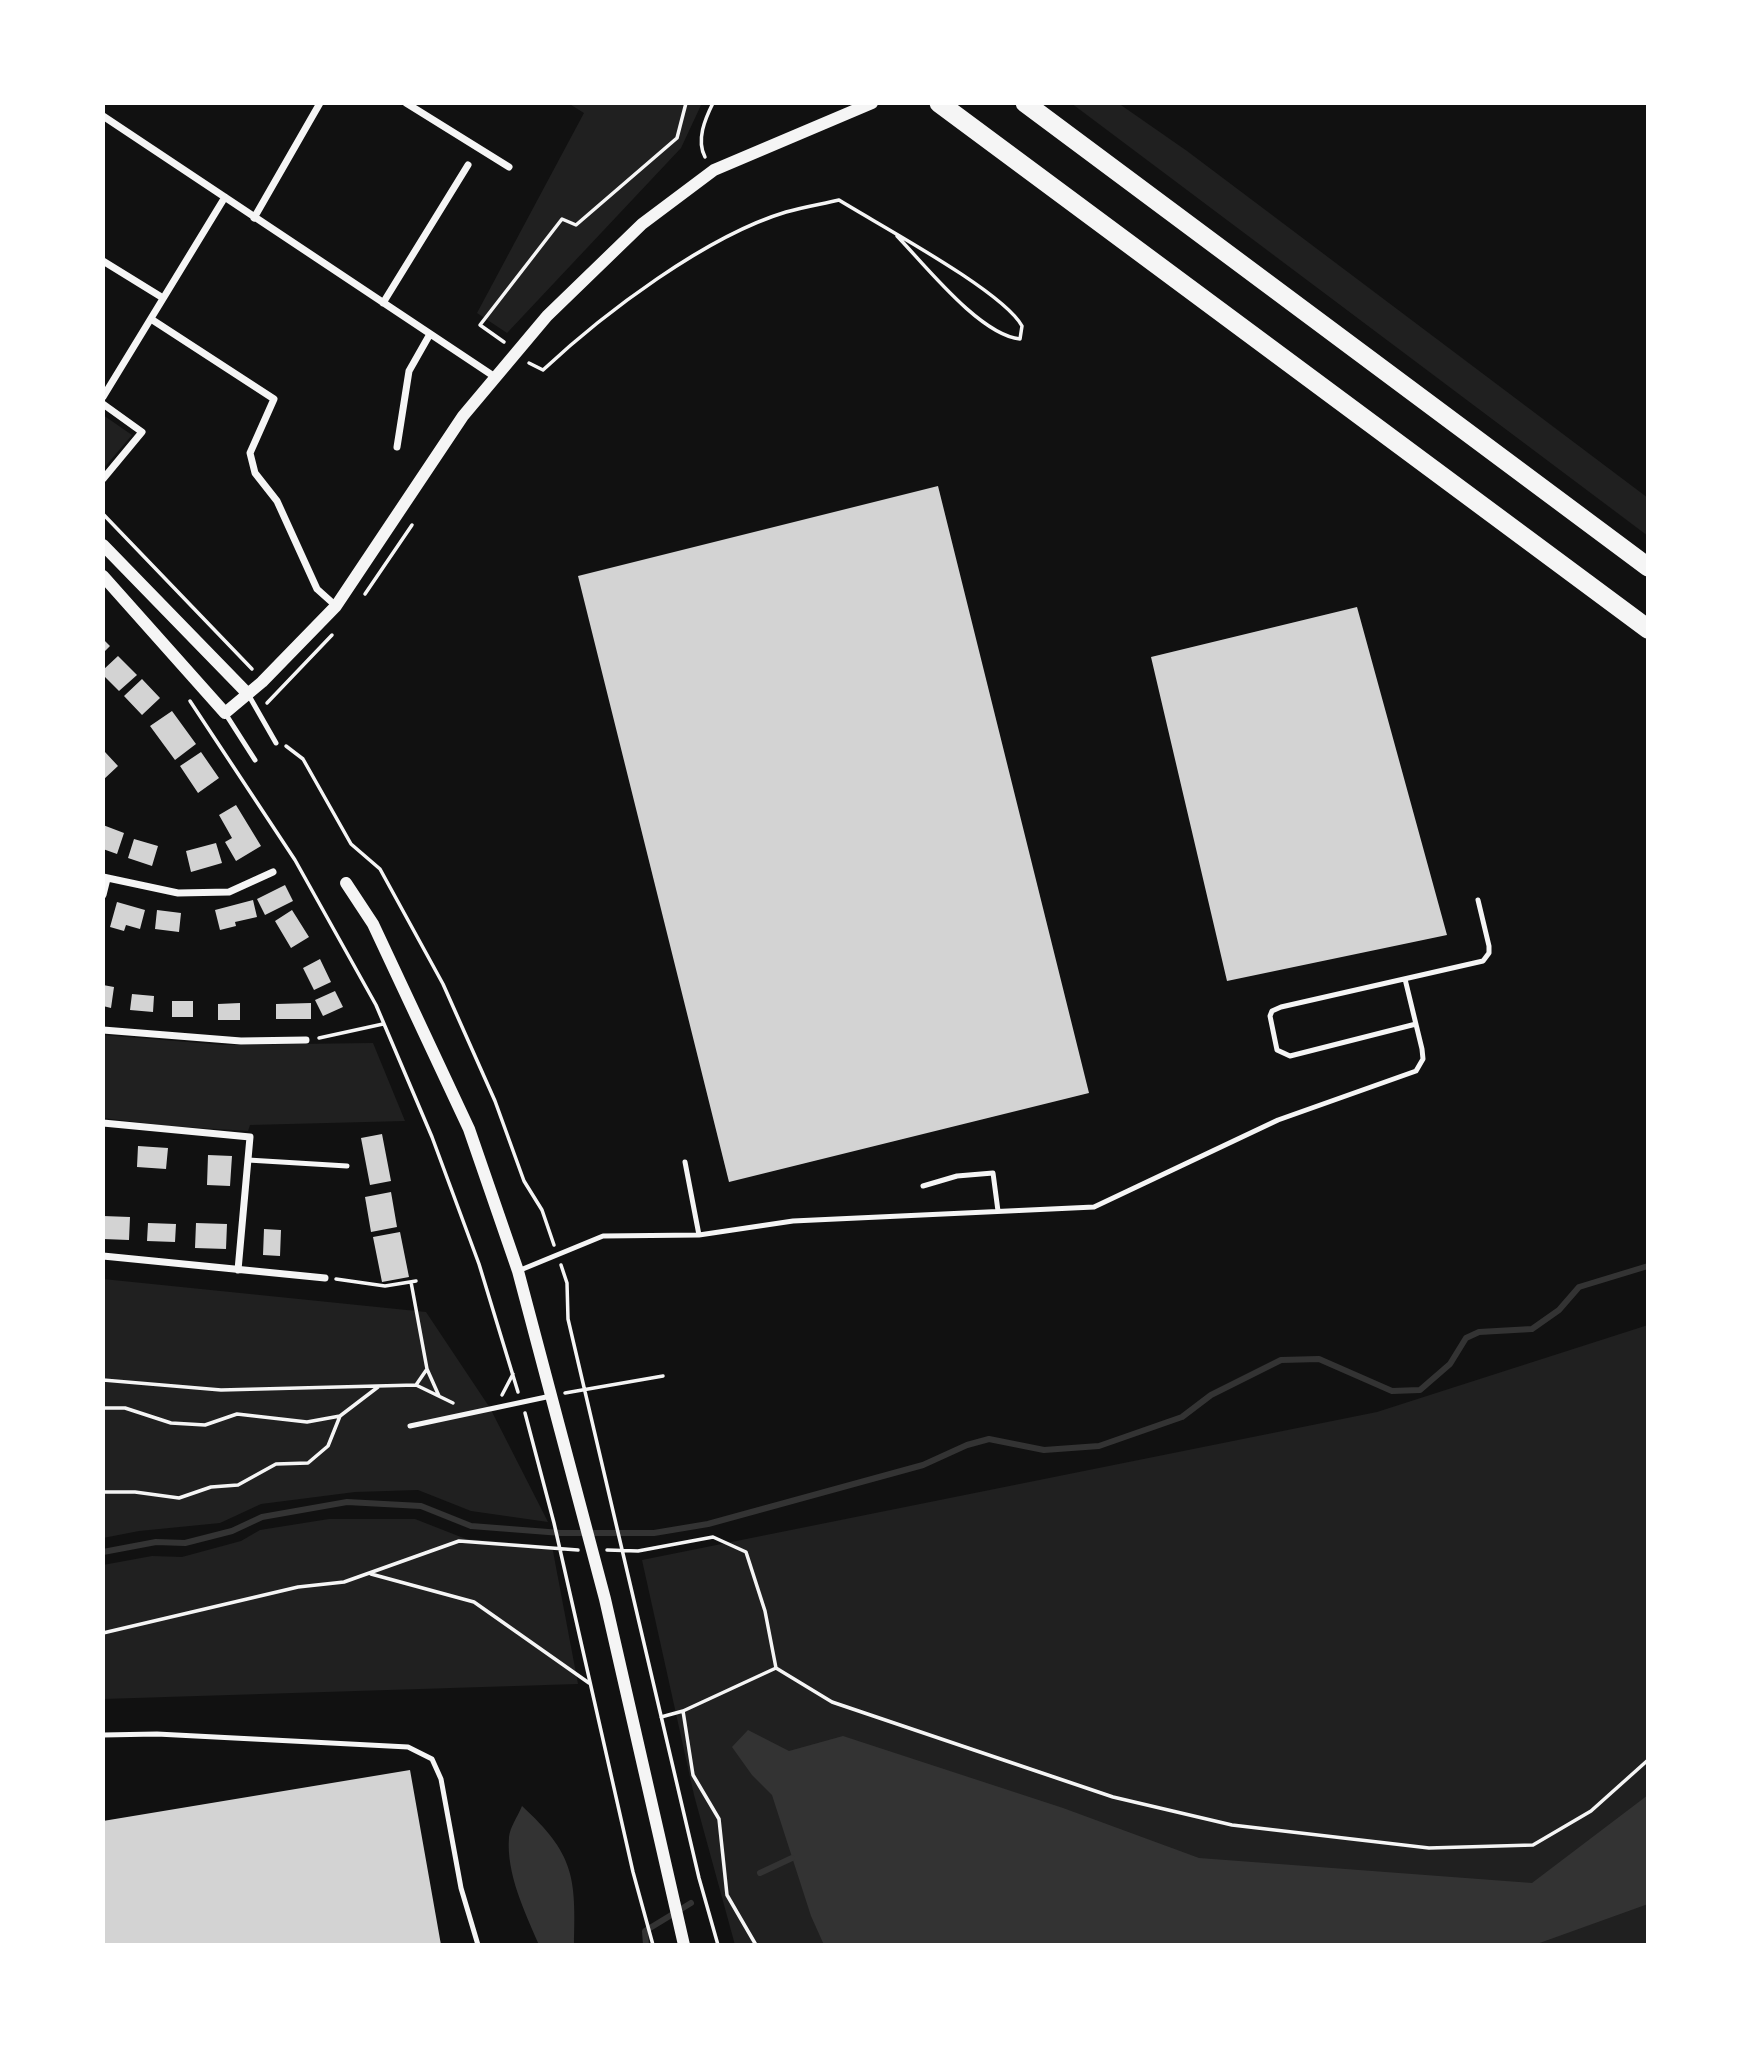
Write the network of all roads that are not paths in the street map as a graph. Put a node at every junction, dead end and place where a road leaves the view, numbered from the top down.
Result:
1 (320, 103) edge
2 (406, 103) edge
3 (872, 103) edge
4 (939, 103) edge
5 (1025, 103) edge
6 (103, 116) edge
7 (468, 165) dead end
8 (509, 167) dead end
9 (225, 197) junction
10 (254, 218) junction
11 (103, 261) edge
12 (163, 298) junction
13 (383, 303) junction
14 (151, 318) junction
15 (430, 334) junction
16 (495, 377) junction
17 (103, 397) edge
18 (103, 404) edge
19 (397, 447) dead end
20 (103, 479) edge
21 (103, 545) edge
22 (1648, 567) edge
23 (103, 576) edge
24 (336, 606) junction
25 (1648, 629) edge
26 (248, 694) junction
27 (225, 713) junction
28 (276, 741) road end
29 (255, 760) dead end
30 (273, 872) dead end
31 (105, 878) edge
32 (346, 883) dead end
33 (103, 895) edge
34 (1478, 900) dead end
35 (1405, 979) junction
36 (1416, 1024) junction
37 (103, 1030) edge
38 (306, 1040) road end
39 (103, 1123) edge
40 (248, 1160) junction
41 (685, 1162) dead end
42 (347, 1166) dead end
43 (923, 1186) dead end
44 (998, 1212) junction
45 (699, 1235) junction
46 (103, 1256) edge
47 (238, 1270) junction
48 (518, 1271) junction
49 (325, 1278) road end
50 (552, 1395) junction
51 (410, 1426) dead end
52 (103, 1735) edge
53 (478, 1945) edge
54 (684, 1945) edge

1 - 10 street
2 - 8 street
3 - 16 street
4 - 25 highway
5 - 22 highway
6 - 9 street
7 - 13 street
9 - 10 street
9 - 12 street
10 - 13 street
11 - 12 street
12 - 14 street
13 - 15 street
14 - 17 street
14 - 24 street
15 - 16 street
15 - 19 street
16 - 24 street
18 - 20 street
21 - 26 street
23 - 27 street
24 - 26 street
26 - 27 street
26 - 28 lane
27 - 29 lane
30 - 31 street
31 - 33 street
32 - 48 street
34 - 35 lane
35 - 36 lane
35 - 36 lane
36 - 44 lane
37 - 38 street
39 - 40 street
40 - 42 lane
40 - 47 street
41 - 45 lane
43 - 44 lane
44 - 45 lane
45 - 48 lane
46 - 47 street
47 - 49 street
48 - 50 street
50 - 51 lane
50 - 54 street
52 - 53 lane

